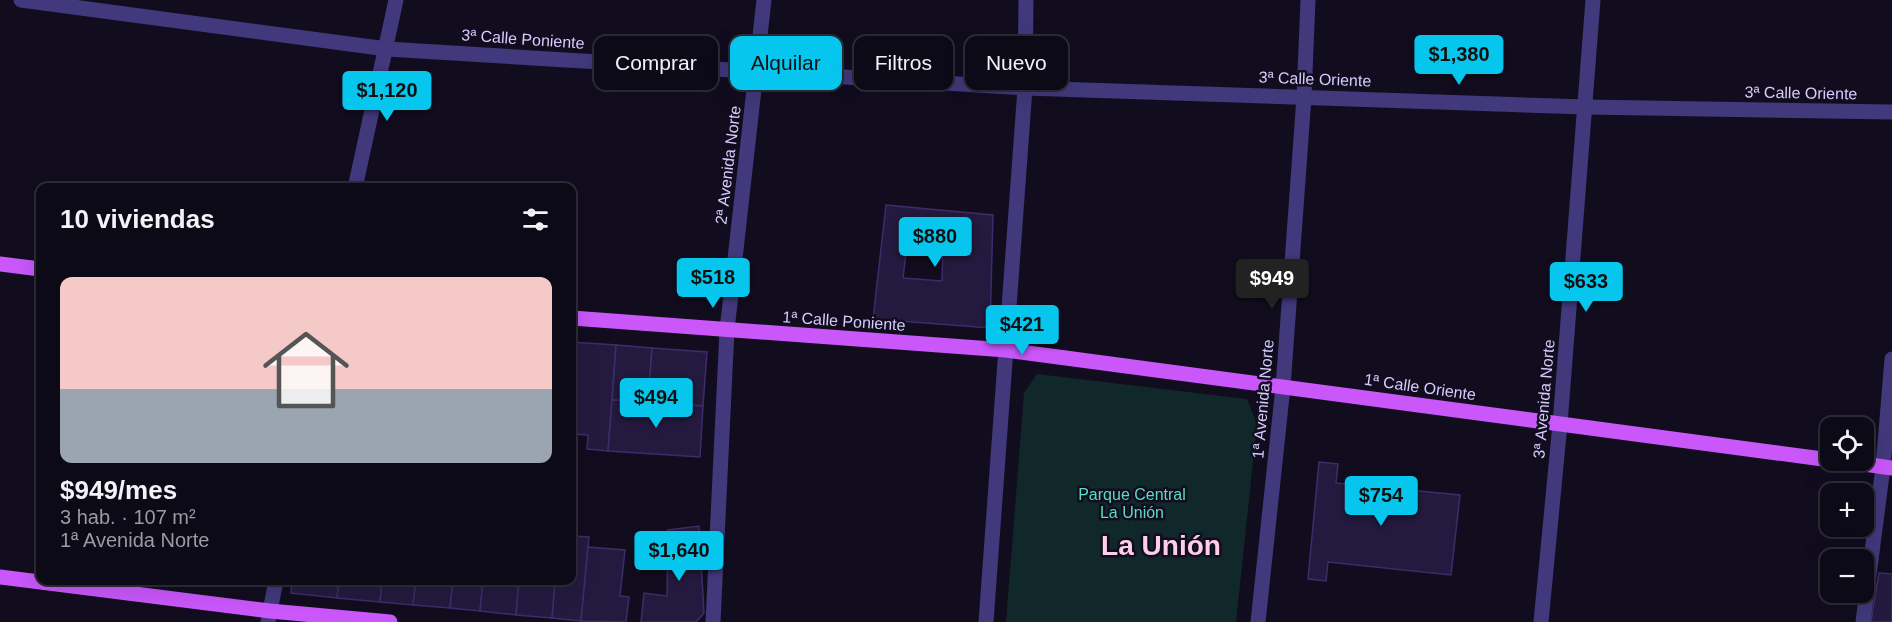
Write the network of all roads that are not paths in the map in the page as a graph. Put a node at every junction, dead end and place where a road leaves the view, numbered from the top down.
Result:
1 (21, 0) edge
2 (396, 0) edge
3 (764, 0) edge
4 (1026, 0) edge
5 (1308, 0) edge
6 (1593, 0) edge
7 (760, 36) edge
8 (1026, 36) edge
9 (387, 49) junction
10 (730, 70) edge
11 (842, 77) edge
12 (965, 84) edge
13 (1068, 89) edge
14 (754, 90) edge
15 (1025, 90) edge
16 (1304, 97) junction
17 (1586, 107) junction
18 (1892, 112) edge
19 (356, 183) edge
20 (0, 264) edge
21 (36, 268) edge
22 (576, 318) edge
23 (727, 330) junction
24 (1006, 350) junction
25 (1892, 358) edge
26 (1283, 387) junction
27 (1560, 424) junction
28 (1820, 459) edge
29 (1888, 467) edge
30 (0, 576) edge
31 (36, 581) edge
32 (61, 585) edge
33 (275, 585) edge
34 (269, 616) edge
35 (390, 622) edge
36 (713, 622) edge
37 (986, 622) edge
38 (1258, 622) edge
39 (1541, 622) edge
40 (1863, 622) edge

1 - 9 street, 3ª Calle Poniente
2 - 9 street
3 - 7 street, 2ª Avenida Norte
4 - 8 street
5 - 16 street, 1ª Avenida Norte
6 - 17 street, 3ª Avenida Norte
9 - 10 street, 3ª Calle Poniente
9 - 19 street
11 - 12 street, 3ª Calle Poniente
13 - 16 street, 3ª Calle Oriente
14 - 23 street, 2ª Avenida Norte
15 - 24 street
16 - 17 street, 3ª Calle Oriente
16 - 26 street, 1ª Avenida Norte
17 - 18 street, 3ª Calle Oriente
17 - 27 street, 3ª Avenida Norte
20 - 21 main road
22 - 23 main road, 1ª Calle Poniente
23 - 24 main road, 1ª Calle Poniente
23 - 36 street, 2ª Avenida Norte
24 - 26 main road, 1ª Calle Oriente
24 - 37 street
25 - 29 street
26 - 27 main road, 1ª Calle Oriente
26 - 38 street, 1ª Avenida Norte
27 - 28 main road, 1ª Calle Oriente
27 - 39 street, 3ª Avenida Norte
29 - 40 street
30 - 31 main road
32 - 34 main road
33 - 34 street
34 - 35 main road

